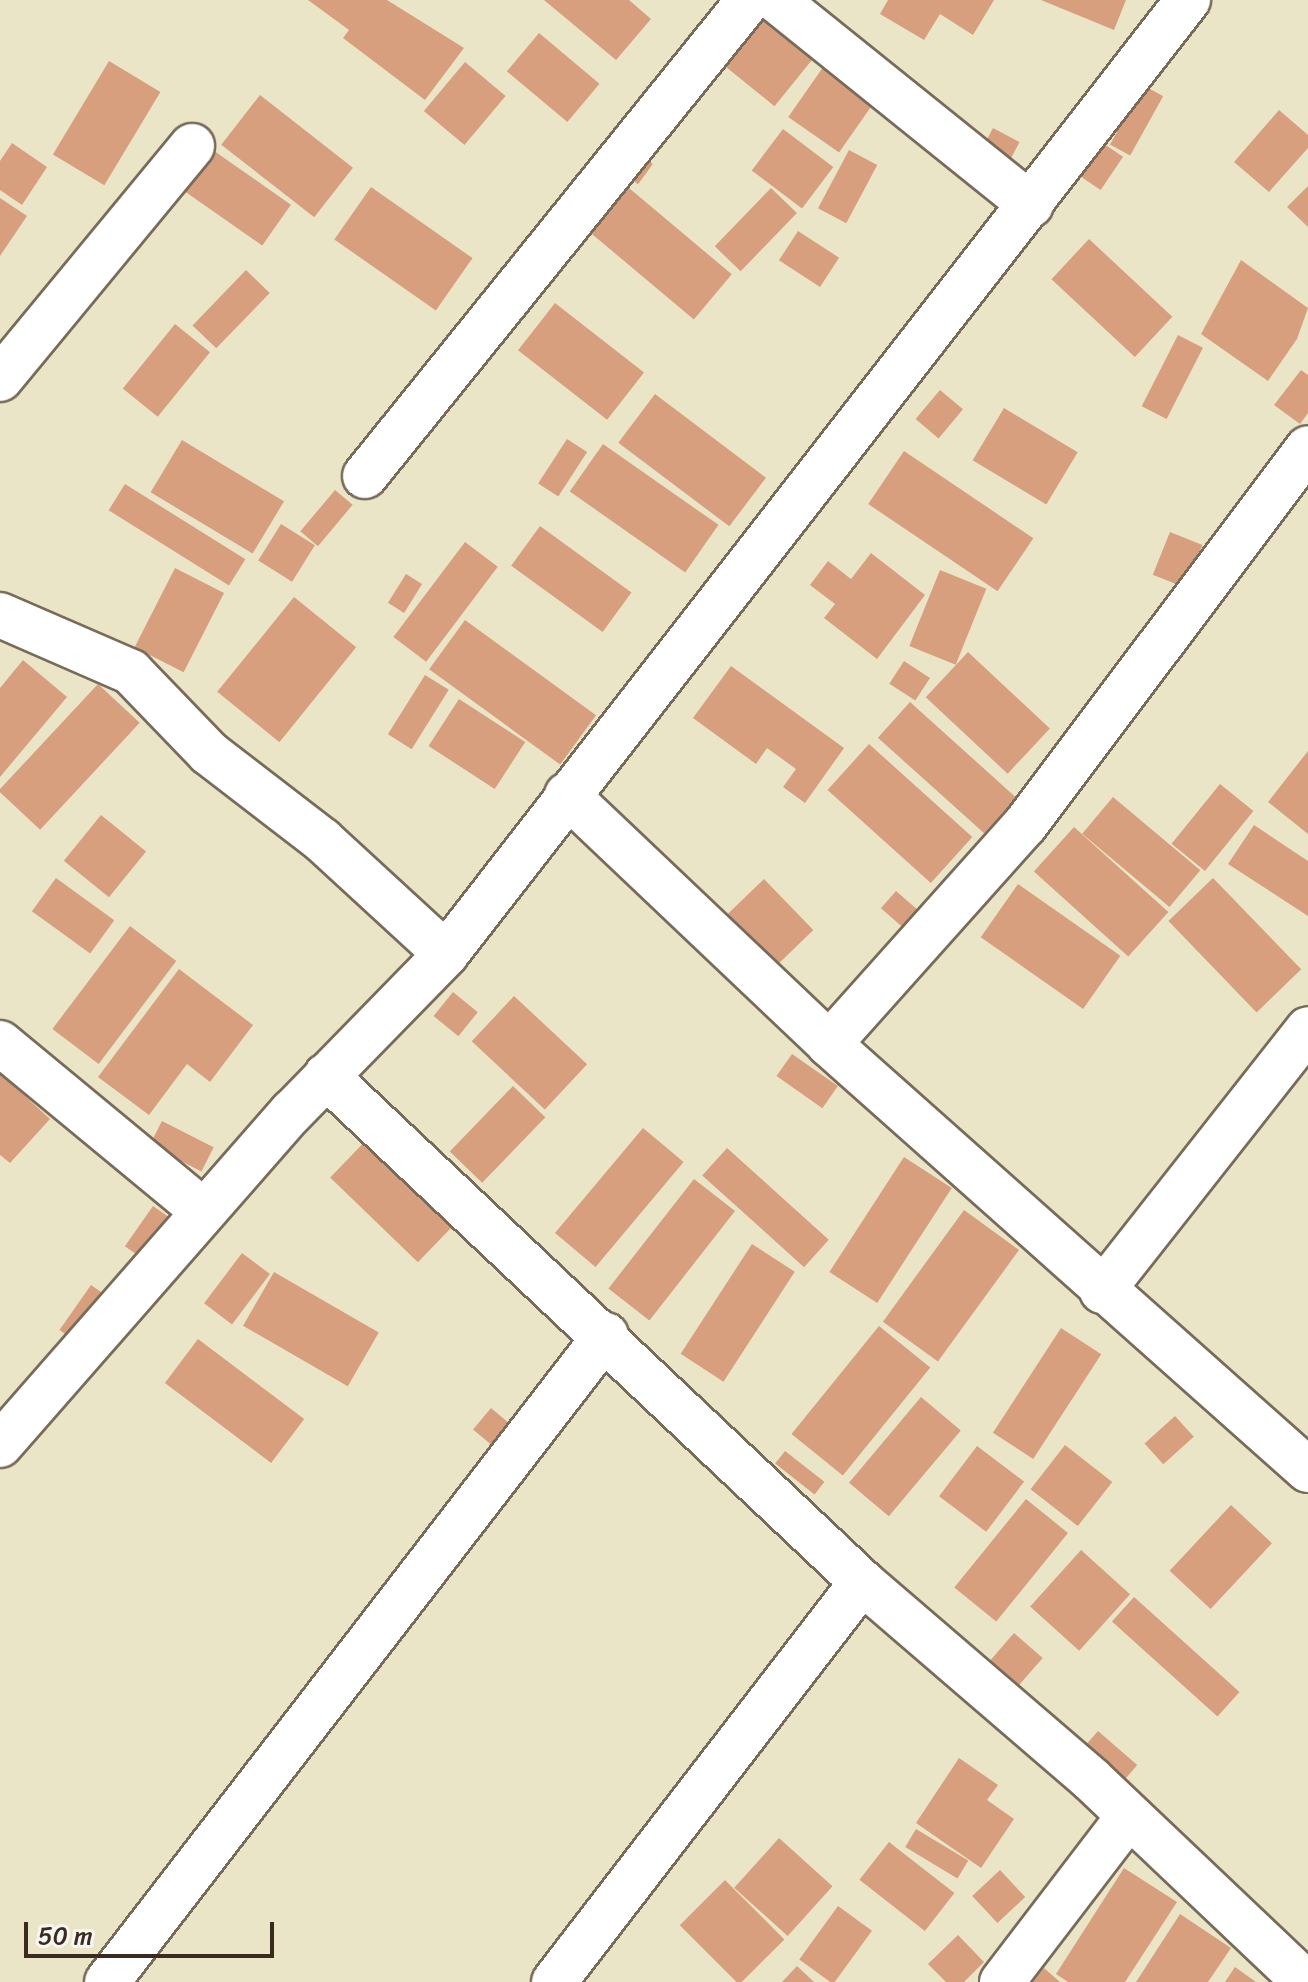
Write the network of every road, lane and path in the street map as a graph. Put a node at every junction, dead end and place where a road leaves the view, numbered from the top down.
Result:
1 (749, 0) edge
2 (776, 0) edge
3 (1188, 0) edge
4 (192, 146) dead end
5 (1031, 205) junction
6 (0, 379) edge
7 (1308, 448) edge
8 (365, 476) dead end
9 (0, 615) edge
10 (567, 795) junction
11 (446, 954) junction
12 (1308, 1029) edge
13 (0, 1043) edge
14 (829, 1044) junction
15 (326, 1076) junction
16 (202, 1210) junction
17 (1102, 1291) junction
18 (606, 1335) junction
19 (0, 1445) edge
20 (1308, 1470) edge
21 (862, 1582) junction
22 (1128, 1817) junction
23 (107, 1982) edge
24 (554, 1982) edge
25 (1002, 1982) edge
26 (1305, 1982) edge

1 - 8 street
2 - 5 street
3 - 5 street
4 - 6 street
5 - 10 street
7 - 14 street
9 - 11 street
10 - 11 street
10 - 14 street
11 - 15 street
12 - 17 street
13 - 16 street
14 - 17 street
15 - 16 street
15 - 18 street
16 - 19 street
17 - 20 street
18 - 21 street
18 - 23 street
21 - 22 street
21 - 24 street
22 - 25 street
22 - 26 street

